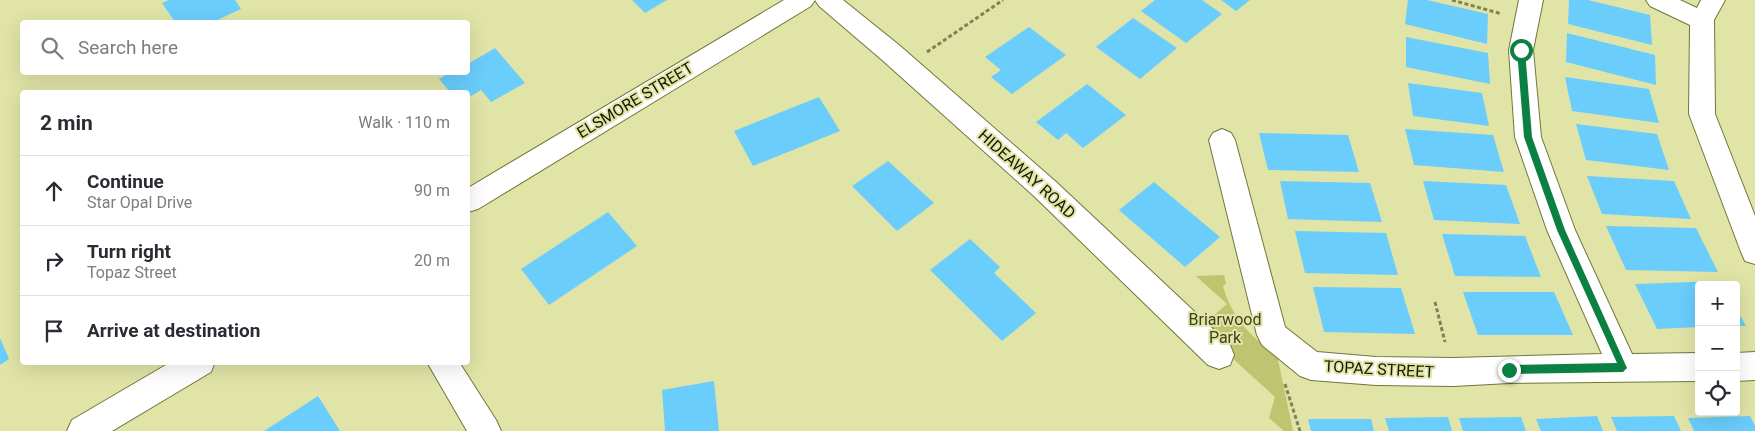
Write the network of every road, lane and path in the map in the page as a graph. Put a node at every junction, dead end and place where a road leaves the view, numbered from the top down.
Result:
1 (803, 0) edge
2 (827, 0) edge
3 (1003, 0) edge
4 (1452, 0) edge
5 (1658, 0) edge
6 (1528, 10) edge
7 (1707, 10) edge
8 (907, 67) junction
9 (1222, 140) dead end
10 (470, 200) edge
11 (1755, 252) edge
12 (1435, 302) dead end
13 (1219, 355) dead end
14 (195, 365) edge
15 (444, 365) edge
16 (1755, 366) edge
17 (1695, 367) edge
18 (1740, 367) edge
19 (1623, 368) junction
20 (1454, 372) junction
21 (83, 431) edge
22 (485, 431) edge

1 - 10 street, ELSMORE STREET
2 - 8 street, HIDEAWAY ROAD
3 - 8 path
4 - 6 path
5 - 7 street
6 - 19 street
7 - 11 street
8 - 13 street, HIDEAWAY ROAD
9 - 20 street, TOPAZ STREET
12 - 20 path
14 - 21 street
15 - 22 street
16 - 18 street
17 - 19 street, TOPAZ STREET
19 - 20 street, TOPAZ STREET

